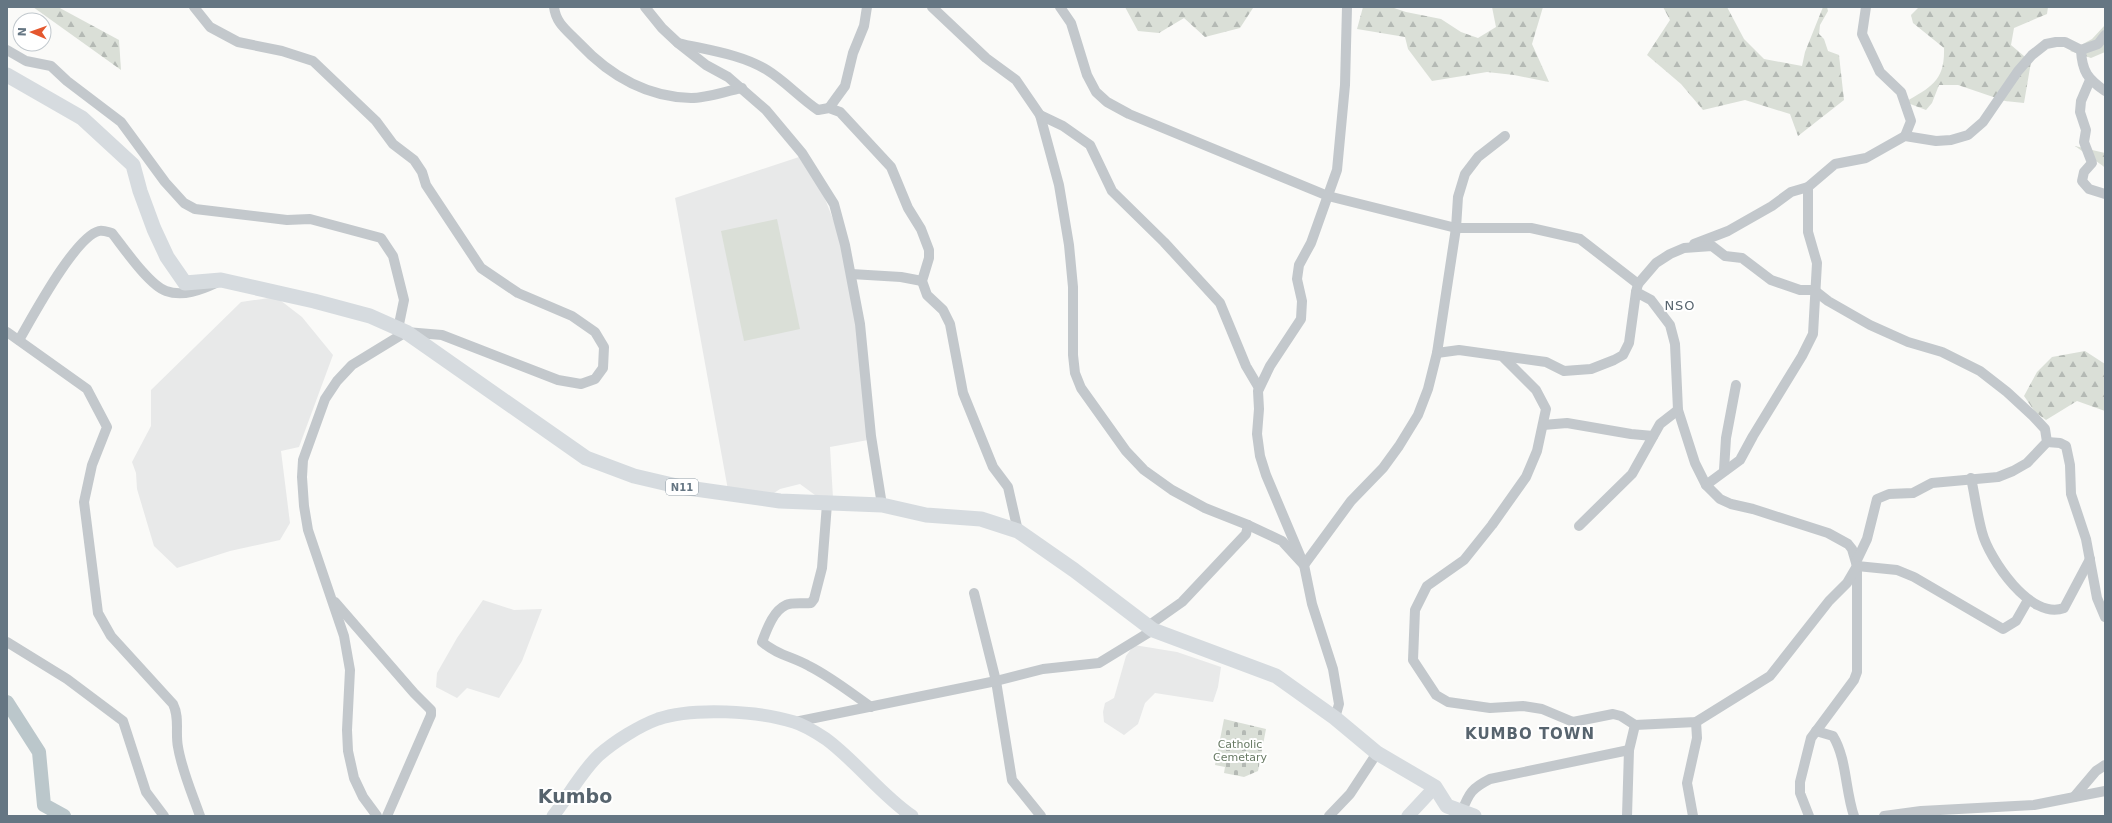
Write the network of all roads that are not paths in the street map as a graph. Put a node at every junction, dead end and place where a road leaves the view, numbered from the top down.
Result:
1 (194, 7) edge
2 (554, 7) edge
3 (645, 7) edge
4 (866, 7) edge
5 (932, 7) edge
6 (1060, 7) edge
7 (1347, 7) edge
8 (1866, 7) edge
9 (2105, 35) edge
10 (678, 43) junction
11 (7, 50) edge
12 (2081, 50) junction
13 (7, 75) edge
14 (2090, 80) junction
15 (742, 88) junction
16 (2105, 91) edge
17 (829, 108) junction
18 (1040, 115) junction
19 (1505, 136) dead end
20 (1905, 136) junction
21 (1808, 187) junction
22 (2105, 194) edge
23 (1328, 196) junction
24 (1456, 228) junction
25 (1684, 248) junction
26 (851, 274) junction
27 (221, 280) junction
28 (922, 281) junction
29 (1637, 288) junction
30 (1814, 290) junction
31 (402, 331) junction
32 (7, 332) edge
33 (19, 340) junction
34 (1437, 353) junction
35 (1502, 356) junction
36 (1736, 385) dead end
37 (1259, 388) junction
38 (1678, 410) junction
39 (1543, 425) junction
40 (1652, 436) junction
41 (2047, 442) junction
42 (1724, 470) junction
43 (1971, 478) junction
44 (1706, 485) junction
45 (827, 504) junction
46 (882, 505) junction
47 (1248, 525) junction
48 (1579, 526) dead end
49 (1018, 531) junction
50 (2090, 559) junction
51 (1304, 564) junction
52 (1857, 564) junction
53 (974, 593) dead end
54 (332, 599) junction
55 (2028, 600) junction
56 (2105, 618) edge
57 (1151, 628) junction
58 (7, 642) edge
59 (996, 681) junction
60 (871, 707) junction
61 (1335, 718) junction
62 (795, 722) junction
63 (1696, 722) junction
64 (1635, 725) junction
65 (1816, 732) junction
66 (1629, 750) junction
67 (1377, 753) junction
68 (2105, 766) edge
69 (1435, 787) junction
70 (2105, 790) edge
71 (2074, 797) junction
72 (1468, 814) edge
73 (164, 816) edge
74 (200, 816) edge
75 (377, 816) edge
76 (387, 816) edge
77 (553, 816) edge
78 (912, 816) edge
79 (1041, 816) edge
80 (1329, 816) edge
81 (1408, 816) edge
82 (1627, 816) edge
83 (1693, 816) edge
84 (1809, 816) edge
85 (1854, 816) edge
86 (1884, 816) edge

1 - 31 street
2 - 15 street
3 - 10 street
4 - 17 street
5 - 18 street
6 - 23 street
7 - 23 street
8 - 20 street
9 - 12 street
10 - 15 street
10 - 17 street
11 - 31 street
12 - 14 street
12 - 20 street
13 - 27 highway, N11
14 - 16 street
14 - 22 street
15 - 26 street
17 - 28 street
18 - 37 street
18 - 47 street
19 - 24 street
20 - 21 street
21 - 25 street
21 - 30 street
23 - 24 street
23 - 37 street
24 - 29 street
24 - 34 street
25 - 29 street
25 - 30 street
26 - 28 street
26 - 46 street
27 - 31 highway, N11
27 - 33 street
28 - 49 street
29 - 35 street
29 - 38 street
30 - 41 street
30 - 42 street
31 - 45 highway, N11
31 - 54 street
32 - 33 street
33 - 74 street
34 - 35 street
34 - 51 street
35 - 39 street
36 - 42 street
37 - 51 street
38 - 40 street
38 - 44 street
39 - 40 street
39 - 64 street
40 - 48 street
41 - 43 street
41 - 50 street
42 - 44 street
43 - 52 street
43 - 55 street
44 - 52 street
45 - 46 highway, N11
45 - 60 street
46 - 49 highway, N11
47 - 51 street
47 - 57 street
49 - 57 highway, N11
50 - 55 street
50 - 56 street
51 - 61 street
52 - 55 street
52 - 63 street
52 - 65 street
53 - 59 street
54 - 75 street
54 - 76 street
57 - 59 street
57 - 61 highway, N11
58 - 73 street
59 - 60 street
59 - 79 street
60 - 62 street
61 - 67 highway, N11
62 - 77 main road
62 - 78 main road
63 - 64 street
63 - 83 street
64 - 66 street
65 - 84 street
65 - 85 street
66 - 72 street
66 - 82 street
67 - 69 highway, N11
67 - 80 street
68 - 71 street
69 - 72 highway, N11
69 - 81 main road
70 - 71 street
71 - 86 street

